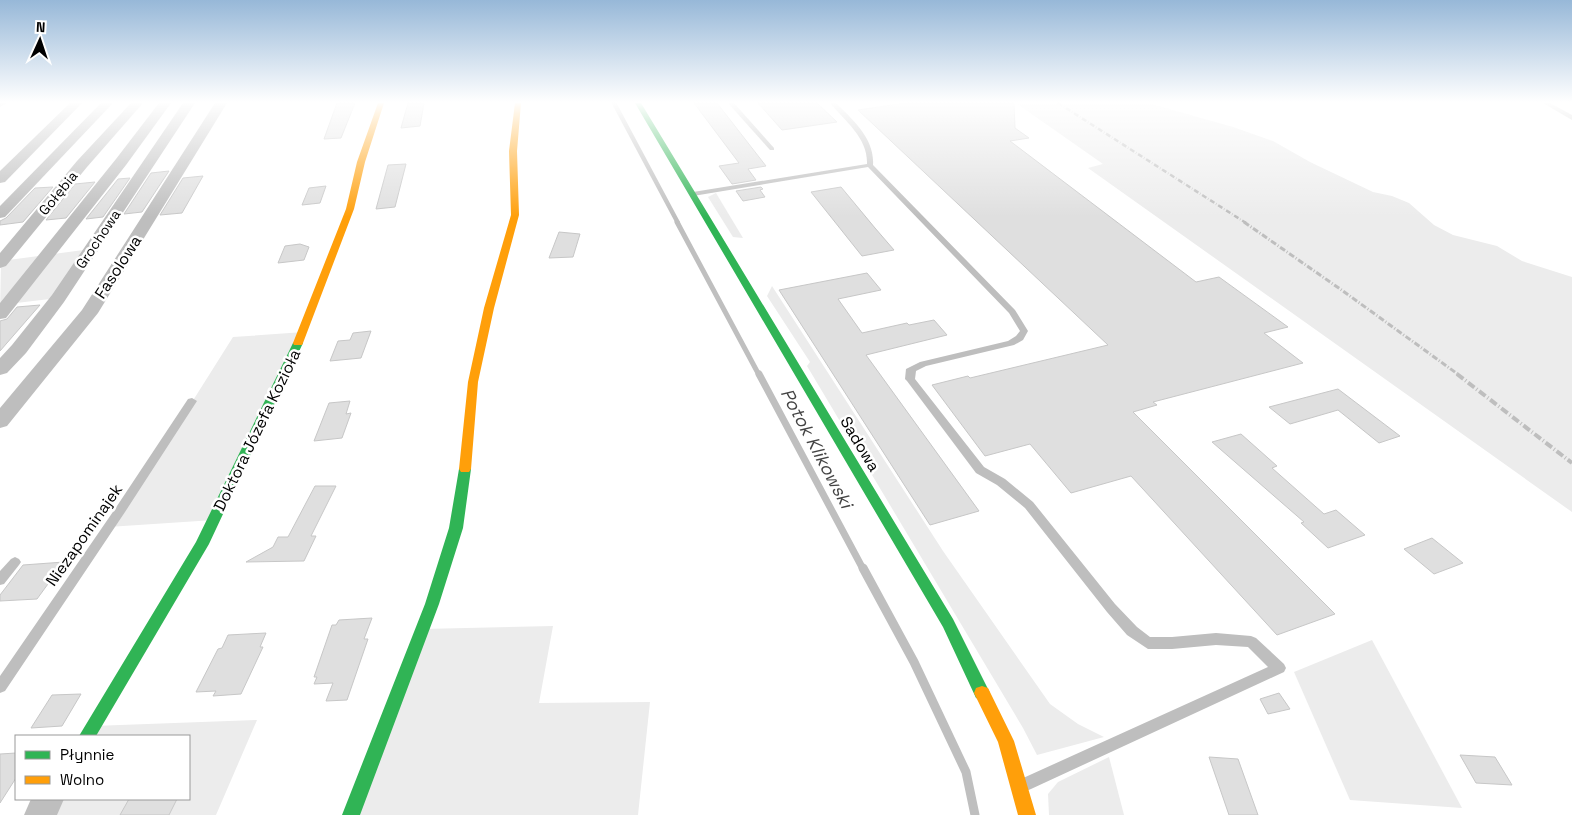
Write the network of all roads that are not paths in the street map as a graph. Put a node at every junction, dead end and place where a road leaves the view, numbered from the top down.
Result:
1 (38, 141) edge
2 (70, 141) edge
3 (103, 141) edge
4 (137, 141) edge
5 (163, 141) edge
6 (197, 141) edge
7 (368, 141) edge
8 (514, 141) edge
9 (661, 141) edge
10 (764, 141) edge
11 (864, 141) edge
12 (772, 150) dead end
13 (870, 165) junction
14 (0, 179) edge
15 (693, 194) junction
16 (0, 214) edge
17 (0, 262) edge
18 (0, 314) edge
19 (0, 369) edge
20 (192, 401) dead end
21 (0, 421) edge
22 (15, 562) dead end
23 (0, 580) edge
24 (0, 687) edge
25 (87, 735) edge
26 (1019, 787) junction
27 (48, 800) edge
28 (39, 815) edge
29 (351, 815) edge
30 (1027, 815) edge

1 - 14 street
2 - 16 street, Gołębia
3 - 17 street, Gołębia
4 - 18 street, Grochowa
5 - 19 street, Grochowa
6 - 21 street, Fasolowa
7 - 25 street, Doktora Józefa Kozioła
8 - 29 street
9 - 15 street, Sadowa
10 - 12 lane
11 - 13 lane
13 - 15 lane
13 - 26 lane
15 - 26 street, Sadowa
20 - 24 lane, Niezapominajek
22 - 23 lane
26 - 30 street, Sadowa
27 - 28 street

